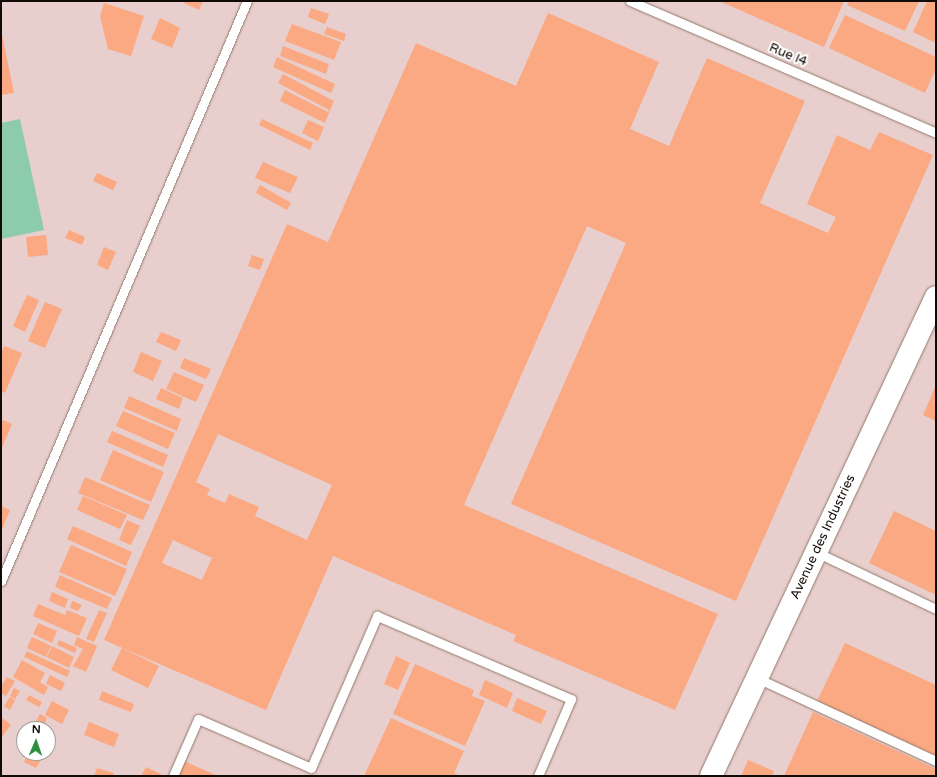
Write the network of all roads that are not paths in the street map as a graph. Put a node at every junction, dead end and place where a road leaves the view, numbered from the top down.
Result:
1 (247, 1) edge
2 (630, 1) edge
3 (936, 133) edge
4 (936, 297) edge
5 (816, 552) junction
6 (1, 581) edge
7 (936, 610) edge
8 (757, 678) junction
9 (936, 761) edge
10 (174, 776) edge
11 (538, 776) edge
12 (711, 776) edge

1 - 6 lane
2 - 3 lane, Rue I4
4 - 5 street, Avenue des Industries
5 - 7 lane
5 - 8 street, Avenue des Industries
8 - 9 lane
8 - 12 street, Avenue des Industries
10 - 11 lane

